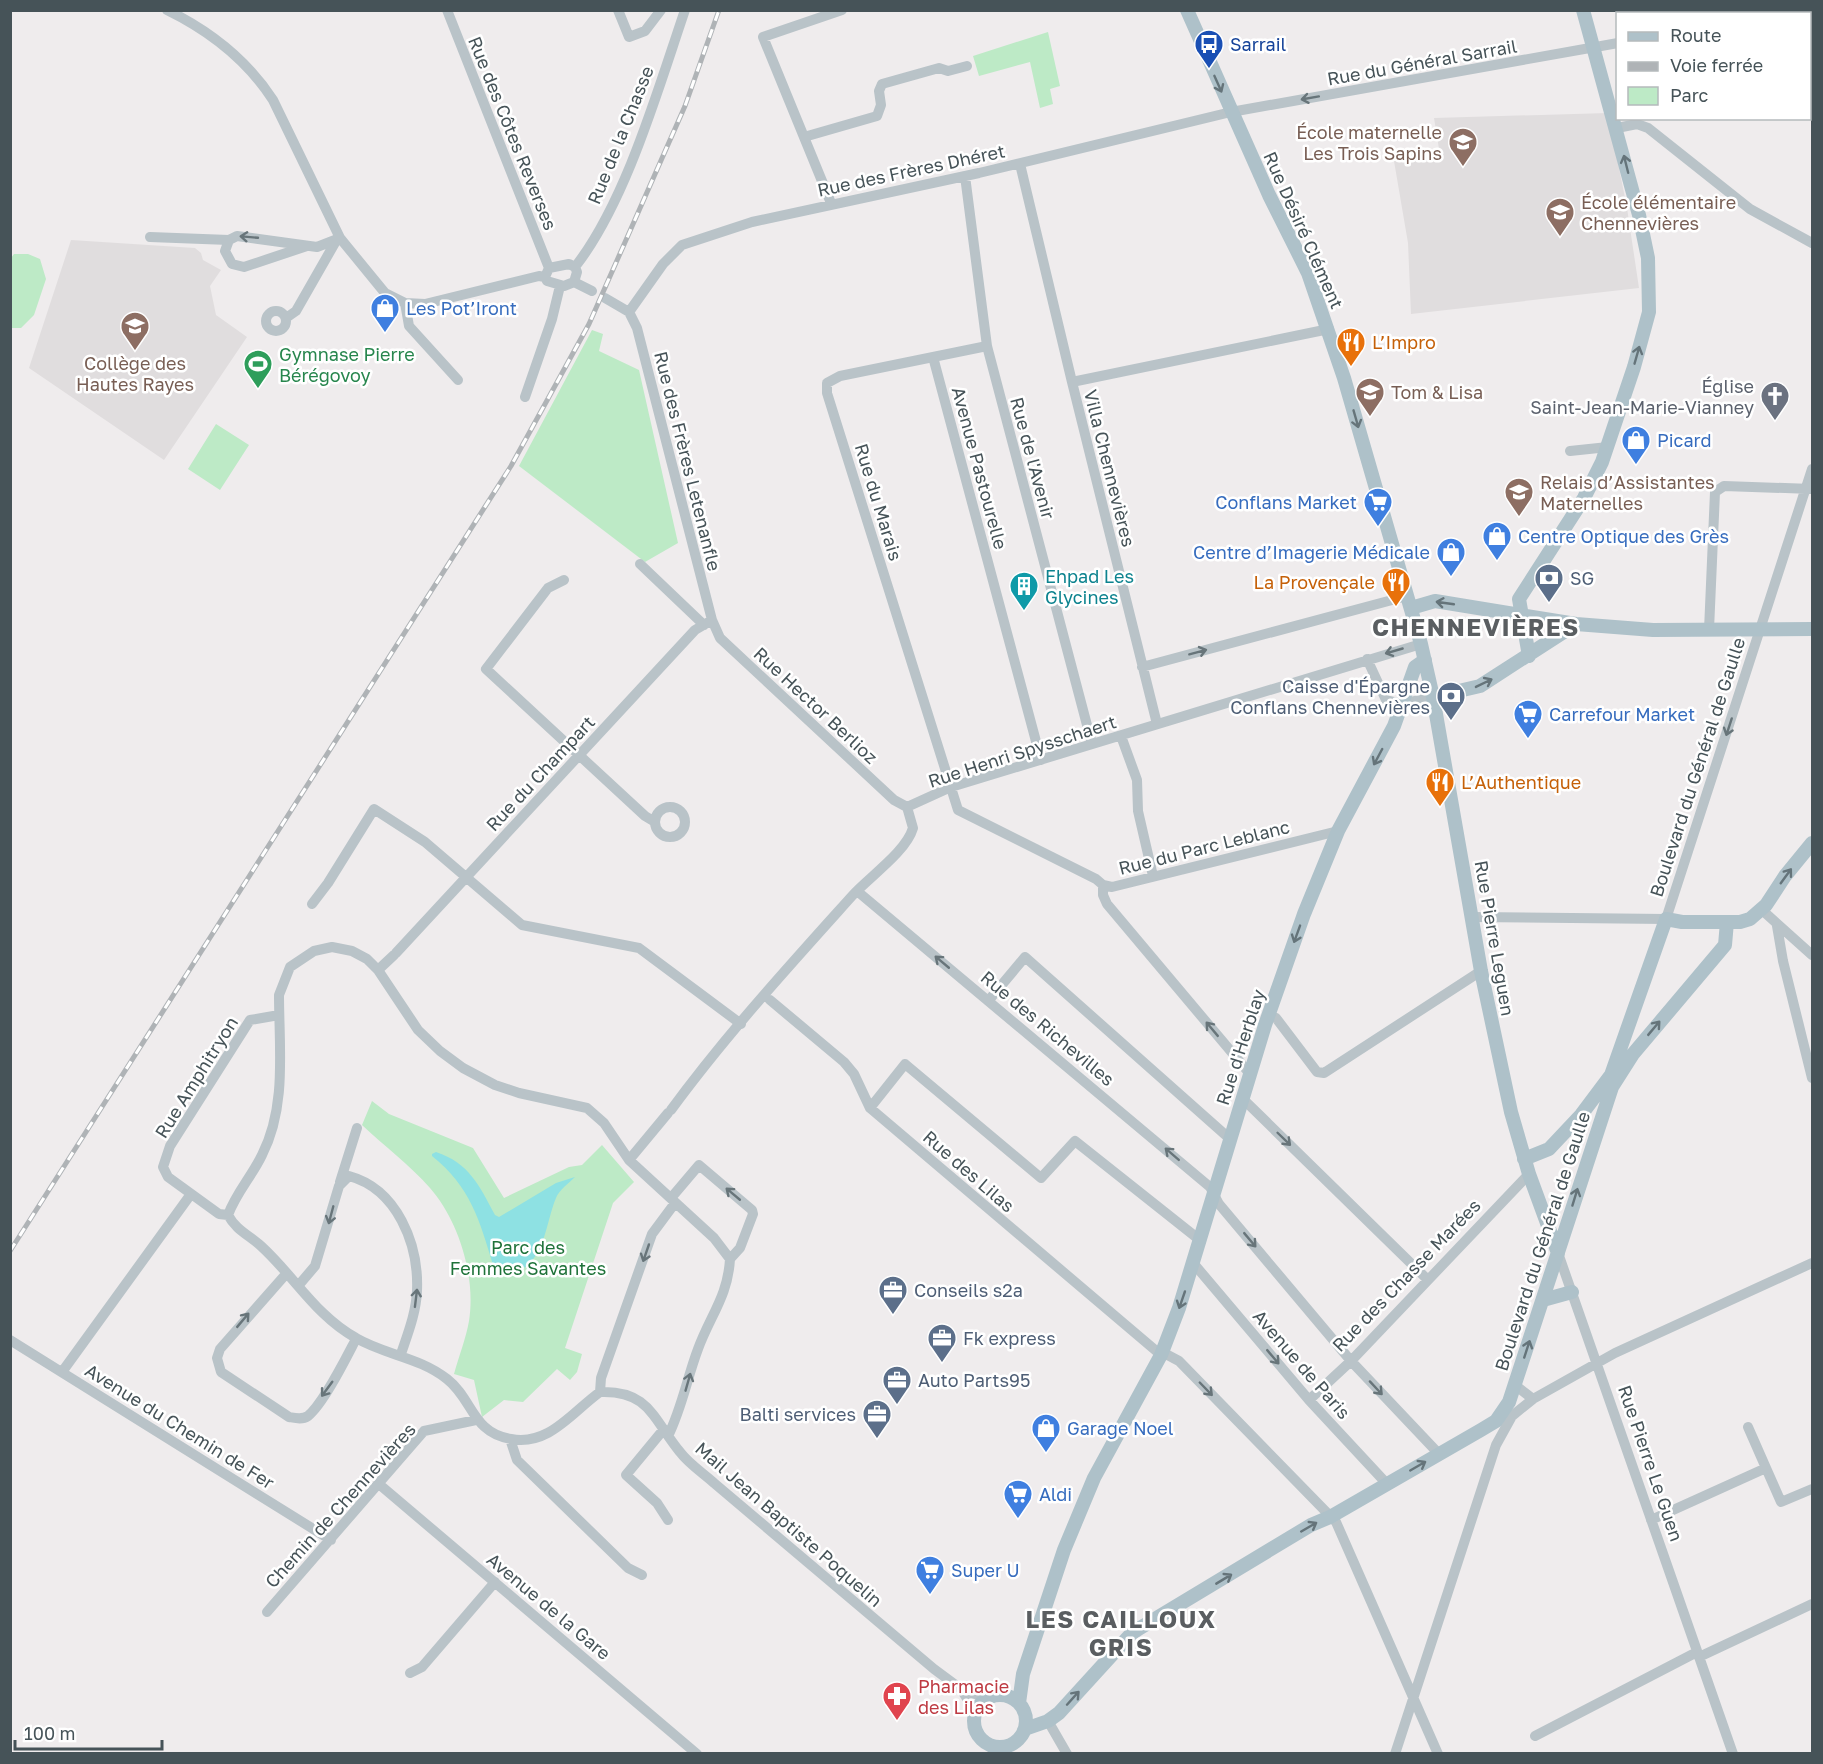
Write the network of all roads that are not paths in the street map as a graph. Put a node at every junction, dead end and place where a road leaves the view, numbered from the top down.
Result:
1 (167, 10) edge
2 (447, 10) edge
3 (618, 10) edge
4 (661, 10) edge
5 (685, 10) edge
6 (842, 10) edge
7 (1187, 10) edge
8 (1583, 10) edge
9 (1616, 42) edge
10 (1594, 46) junction
11 (967, 66) dead end
12 (1231, 112) junction
13 (1617, 128) junction
14 (804, 137) junction
15 (1020, 164) junction
16 (965, 176) junction
17 (831, 203) junction
18 (150, 237) dead end
19 (338, 239) junction
20 (229, 240) junction
21 (1812, 243) edge
22 (307, 246) junction
23 (575, 267) junction
24 (547, 273) junction
25 (574, 282) junction
26 (560, 285) junction
27 (592, 291) dead end
28 (605, 298) dead end
29 (405, 303) junction
30 (629, 312) junction
31 (286, 318) dead end
32 (1329, 329) junction
33 (987, 346) junction
34 (933, 357) junction
35 (458, 380) dead end
36 (1072, 382) junction
37 (525, 397) dead end
38 (1608, 447) junction
39 (1570, 451) dead end
40 (1812, 469) edge
41 (1809, 489) edge
42 (640, 564) dead end
43 (564, 580) dead end
44 (1409, 602) junction
45 (1520, 614) junction
46 (708, 622) junction
47 (1576, 624) junction
48 (1708, 630) junction
49 (1810, 630) edge
50 (1760, 631) junction
51 (1421, 644) junction
52 (1529, 656) junction
53 (1367, 659) junction
54 (1425, 660) junction
55 (1142, 667) junction
56 (1433, 697) junction
57 (1402, 704) junction
58 (1157, 724) junction
59 (1121, 736) junction
60 (1092, 744) junction
61 (579, 754) junction
62 (1041, 760) junction
63 (951, 787) junction
64 (907, 807) junction
65 (655, 822) dead end
66 (1338, 831) junction
67 (1812, 843) edge
68 (1153, 876) junction
69 (466, 878) junction
70 (1103, 885) junction
71 (857, 891) junction
72 (312, 904) dead end
73 (1762, 910) junction
74 (1472, 917) junction
75 (1666, 920) junction
76 (1727, 922) junction
77 (1777, 926) junction
78 (1797, 942) junction
79 (1781, 951) junction
80 (1812, 955) edge
81 (378, 970) junction
82 (1481, 971) junction
83 (770, 1000) dead end
84 (989, 1000) junction
85 (279, 1015) junction
86 (1267, 1016) junction
87 (741, 1024) junction
88 (1628, 1051) junction
89 (1250, 1074) junction
90 (1615, 1075) junction
91 (1812, 1078) edge
92 (1242, 1098) junction
93 (870, 1108) junction
94 (1602, 1112) junction
95 (1581, 1115) junction
96 (357, 1128) dead end
97 (1230, 1139) junction
98 (1524, 1159) junction
99 (629, 1160) junction
100 (1531, 1179) junction
101 (339, 1186) junction
102 (191, 1194) junction
103 (1214, 1194) junction
104 (673, 1200) junction
105 (228, 1215) junction
106 (1201, 1241) junction
107 (1558, 1253) junction
108 (730, 1259) junction
109 (1812, 1263) edge
110 (1194, 1264) junction
111 (286, 1274) junction
112 (1428, 1280) junction
113 (298, 1286) junction
114 (1572, 1292) junction
115 (1542, 1300) junction
116 (356, 1338) junction
117 (10, 1340) edge
118 (401, 1354) junction
119 (1161, 1354) junction
120 (1351, 1361) junction
121 (1598, 1363) junction
122 (62, 1372) junction
123 (1515, 1385) junction
124 (600, 1392) junction
125 (1533, 1399) junction
126 (1309, 1400) junction
127 (476, 1420) junction
128 (1748, 1427) dead end
129 (666, 1433) junction
130 (510, 1439) junction
131 (1439, 1454) junction
132 (1766, 1468) junction
133 (1387, 1484) junction
134 (380, 1485) junction
135 (1812, 1489) edge
136 (1330, 1517) junction
137 (668, 1520) dead end
138 (1651, 1520) junction
139 (331, 1540) junction
140 (642, 1575) dead end
141 (495, 1582) junction
142 (1812, 1604) edge
143 (267, 1612) dead end
144 (1698, 1654) junction
145 (410, 1673) dead end
146 (1023, 1674) junction
147 (961, 1689) junction
148 (993, 1696) junction
149 (1414, 1698) junction
150 (1019, 1703) junction
151 (975, 1712) junction
152 (1048, 1721) junction
153 (1025, 1729) junction
154 (1535, 1736) dead end
155 (980, 1739) junction
156 (1002, 1750) edge
157 (698, 1754) edge
158 (978, 1754) edge
159 (1067, 1754) edge
160 (1395, 1754) edge
161 (1438, 1754) edge
162 (1733, 1754) edge

1 - 19 street
2 - 24 street, Rue des Côtes Reverses
3 - 4 street
5 - 23 street, Rue de la Chasse
6 - 14 street
7 -> 12 main road, Rue Désiré Clément
8 - 10 main road
9 - 10 street, Rue du Général Sarrail
10 -> 12 street, Rue du Général Sarrail
10 - 13 main road
11 - 14 street
12 - 15 street, Rue des Frères Dhéret
12 - 32 main road, Rue Désiré Clément
13 - 21 street
38 -> 13 main road
14 - 17 street
15 - 16 street, Rue des Frères Dhéret
15 - 36 street, Villa Chennevières
16 - 17 street, Rue des Frères Dhéret
16 - 33 street, Rue de l'Avenir
17 - 30 street, Rue des Frères Dhéret
18 - 20 street
19 - 22 street
19 - 29 street
19 - 31 street
22 -> 20 street
20 - 22 street
23 - 24 street
23 - 25 street
24 - 26 street
24 - 29 street
25 - 26 street
25 - 27 street
26 - 37 street
28 - 30 street
29 - 35 street
30 - 46 street, Rue des Frères Letenanfle
32 - 36 street, Villa Chennevières
32 -> 44 main road, Rue Désiré Clément
33 - 34 street, Rue du Marais
33 - 60 street, Rue de l'Avenir
34 - 62 street, Avenue Pastourelle
34 - 63 street, Rue du Marais
36 - 55 street, Villa Chennevières
38 - 39 street
38 - 45 main road
40 - 41 street, Boulevard du Général de Gaulle
41 - 48 street
41 - 50 street, Boulevard du Général de Gaulle
42 - 46 street, Rue Hector Berlioz
43 - 61 street
45 -> 44 main road
44 - 51 main road, Rue Désiré Clément
55 -> 44 street
45 - 47 main road
45 - 52 main road
46 - 61 street, Rue du Champart
46 - 64 street, Rue Hector Berlioz
47 - 48 main road
47 - 52 main road
48 - 50 main road
49 - 50 main road
50 -> 75 street, Boulevard du Général de Gaulle
51 -> 53 street, Rue Henri Spysschaert
51 - 54 main road, Rue Pierre Leguen
56 -> 52 main road
53 - 57 street
53 - 58 street, Rue Henri Spysschaert
54 - 56 main road, Rue Pierre Leguen
54 - 57 main road, Rue d'Herblay
55 - 58 street, Villa Chennevières
56 - 57 street
56 - 74 main road, Rue Pierre Leguen
57 -> 66 main road, Rue d'Herblay
58 - 59 street, Rue Henri Spysschaert
59 - 60 street, Rue Henri Spysschaert
59 - 68 street
60 - 62 street, Rue Henri Spysschaert
61 - 65 street
61 - 69 street, Rue du Champart
62 - 63 street, Rue Henri Spysschaert
63 - 64 street, Rue Henri Spysschaert
63 - 70 street
64 - 71 street
66 - 68 street, Rue du Parc Leblanc
66 -> 86 main road, Rue d'Herblay
73 -> 67 main road
68 - 70 street, Rue du Parc Leblanc
69 - 72 street
69 - 81 street, Rue du Champart
69 - 87 street
89 -> 70 street, Rue du Parc Leblanc
84 -> 71 street, Rue des Richevilles
71 - 87 street
73 - 76 main road
73 - 77 street
74 - 75 street
74 - 82 main road, Rue Pierre Leguen
75 - 76 main road
75 - 88 main road, Boulevard du Général de Gaulle
88 -> 76 main road
77 - 78 street
77 - 79 street
78 - 79 street
78 - 80 street
79 - 91 street
81 - 85 street
81 - 99 street
82 - 86 street
82 - 98 main road, Rue Pierre Leguen
83 - 93 street, Rue des Lilas
84 - 97 street
103 -> 84 street, Rue des Richevilles
85 - 102 street, Rue Amphitryon
85 - 105 street
86 - 89 main road, Rue d'Herblay
87 - 99 street
88 - 90 main road, Boulevard du Général de Gaulle
89 - 92 main road, Rue d'Herblay
90 - 94 main road, Boulevard du Général de Gaulle
90 - 95 main road
92 - 97 main road, Rue d'Herblay
92 -> 112 street
93 - 106 street
93 - 119 street, Rue des Lilas
94 - 95 main road
107 -> 94 main road, Boulevard du Général de Gaulle
95 - 98 main road
96 - 101 street
97 - 103 main road, Rue d'Herblay
98 - 100 main road, Rue Pierre Leguen
99 - 104 street
100 - 107 main road, Rue Pierre Le Guen
100 - 112 street, Rue des Chasse Marées
101 -> 113 street
118 -> 101 street
102 - 105 street, Rue Amphitryon
102 - 122 street
103 - 106 main road, Rue d'Herblay
103 -> 120 street, Rue des Richevilles
104 - 108 street
108 -> 104 street
104 -> 124 street
105 - 111 street
106 - 110 main road, Rue d'Herblay
107 - 114 street, Rue Pierre Le Guen
107 - 115 main road, Boulevard du Général de Gaulle
129 -> 108 street
109 - 121 street
110 -> 119 main road, Rue d'Herblay
110 -> 126 street, Avenue de Paris
111 - 113 street
116 -> 111 street
112 - 120 street, Rue des Chasse Marées
113 - 116 street
114 - 115 main road
114 - 121 street, Rue Pierre Le Guen
123 -> 115 main road, Boulevard du Général de Gaulle
116 - 118 street
117 - 122 street, Avenue du Chemin de Fer
118 - 127 street
119 -> 136 street, Rue des Lilas
119 - 146 main road, Rue d'Herblay
120 - 126 street, Rue des Chasse Marées
120 -> 131 street, Rue des Richevilles
121 - 125 street
121 - 138 street, Rue Pierre Le Guen
122 - 139 street, Avenue du Chemin de Fer
123 - 125 street, Boulevard du Général de Gaulle
123 - 131 main road, Boulevard du Général de Gaulle
124 - 129 street, Mail Jean Baptiste Poquelin
124 - 130 street
125 - 149 street
126 - 133 street, Avenue de Paris
127 - 130 street
127 - 134 street, Chemin de Chennevières
128 - 132 street
129 - 137 street
129 - 147 street, Mail Jean Baptiste Poquelin
130 - 140 street
133 -> 131 main road
132 - 135 street
132 - 138 street
133 - 136 main road
134 - 139 street, Chemin de Chennevières
134 - 141 street, Avenue de la Gare
136 - 149 street, Rue des Lilas
152 -> 136 main road
138 - 144 street, Rue Pierre Le Guen
139 - 143 street, Chemin de Chennevières
141 - 145 street
141 - 157 street, Avenue de la Gare
142 - 144 street
144 - 154 street
144 - 162 street, Rue Pierre Le Guen
146 - 148 main road
146 - 150 main road, Rue d'Herblay
147 - 148 street, Mail Jean Baptiste Poquelin
147 - 151 street, Mail Jean Baptiste Poquelin
148 - 150 main road
148 - 151 main road
149 - 160 street
149 - 161 street, Rue des Lilas
150 - 153 main road
151 - 155 main road
152 - 153 main road
152 - 159 street
153 - 156 main road
155 - 156 main road
155 - 158 main road

